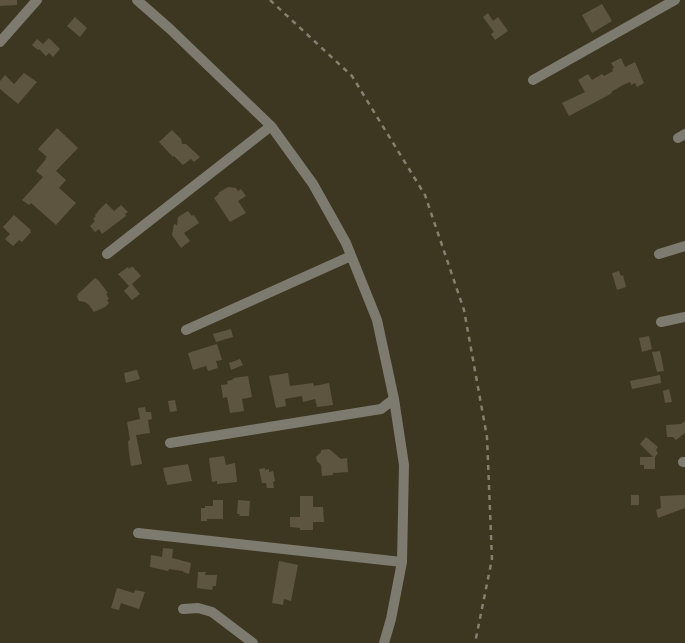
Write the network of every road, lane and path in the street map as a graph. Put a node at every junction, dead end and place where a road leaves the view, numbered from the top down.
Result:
1 (37, 0) edge
2 (137, 0) edge
3 (676, 0) edge
4 (0, 42) edge
5 (533, 80) dead end
6 (271, 126) junction
7 (685, 246) edge
8 (107, 254) dead end
9 (659, 254) dead end
10 (351, 256) junction
11 (685, 317) edge
12 (661, 322) dead end
13 (186, 330) dead end
14 (394, 399) junction
15 (381, 409) junction
16 (396, 417) junction
17 (170, 443) dead end
18 (138, 533) dead end
19 (402, 562) junction
20 (183, 609) dead end
21 (253, 643) edge
22 (384, 643) edge

1 - 4 street
2 - 6 street
3 - 5 street
6 - 8 street
6 - 10 street
7 - 9 street
10 - 13 street
10 - 14 street
11 - 12 street
14 - 15 street
14 - 16 street
15 - 16 street
15 - 17 street
16 - 19 street
18 - 19 street
19 - 22 street
20 - 21 street

